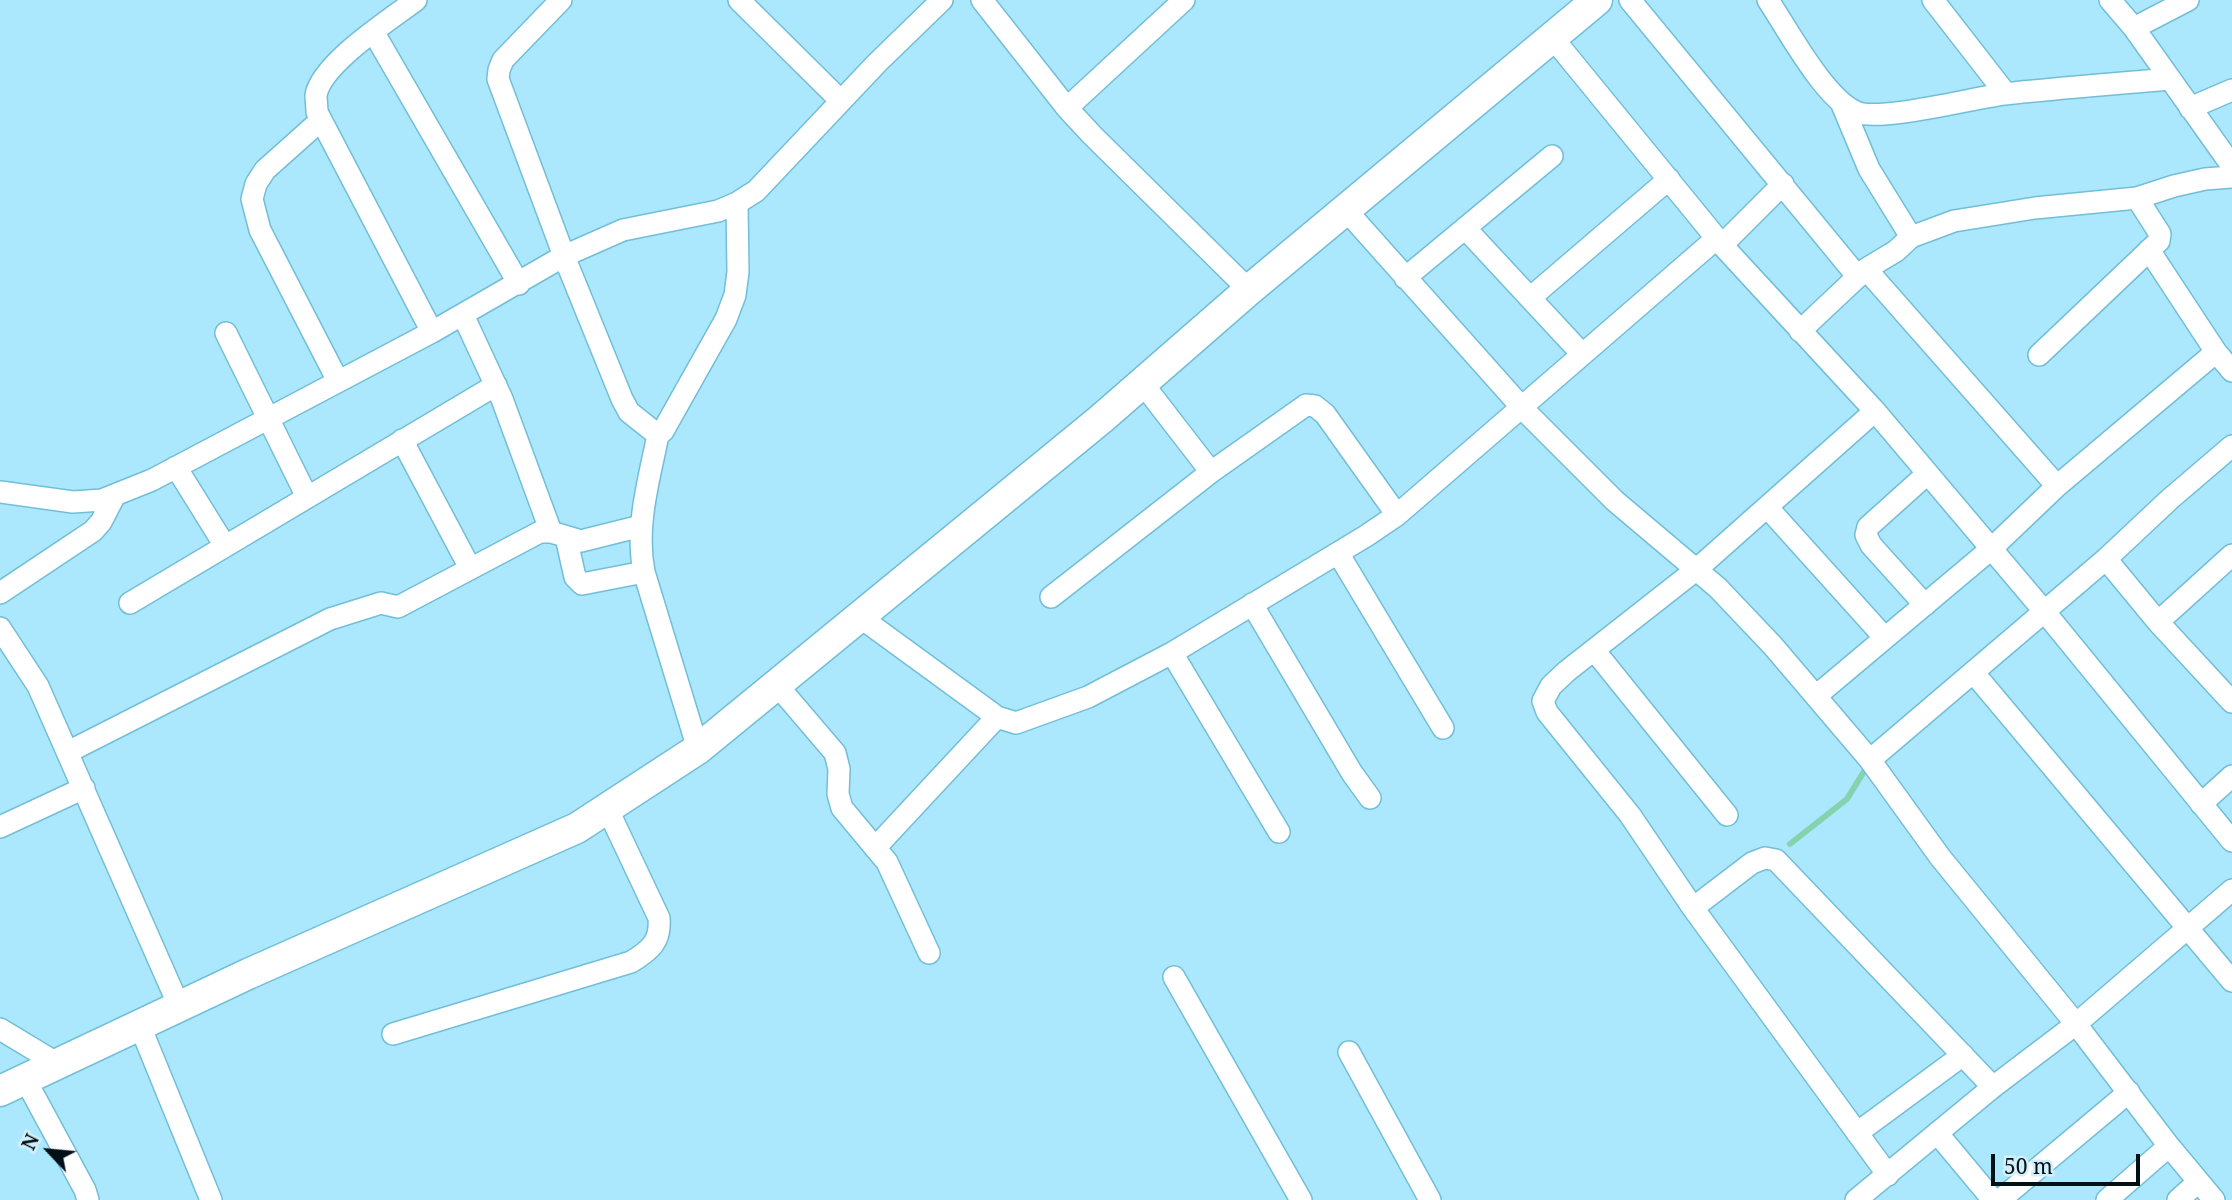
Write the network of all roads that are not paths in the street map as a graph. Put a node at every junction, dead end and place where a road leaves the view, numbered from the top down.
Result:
1 (416, 0) edge
2 (561, 0) edge
3 (739, 0) edge
4 (942, 0) edge
5 (982, 0) edge
6 (1184, 0) edge
7 (1597, 0) edge
8 (1630, 0) edge
9 (1768, 0) edge
10 (1933, 0) edge
11 (2110, 0) edge
12 (2188, 0) edge
13 (2134, 28) junction
14 (374, 33) junction
15 (1552, 37) junction
16 (2169, 79) junction
17 (2232, 90) edge
18 (2006, 94) junction
19 (841, 101) junction
20 (1841, 102) junction
21 (2190, 107) junction
22 (1067, 108) junction
23 (321, 120) junction
24 (1552, 156) dead end
25 (2232, 166) edge
26 (2232, 177) edge
27 (1669, 179) junction
28 (1783, 184) junction
29 (2137, 198) junction
30 (737, 203) junction
31 (1345, 209) junction
32 (1465, 228) junction
33 (1911, 237) junction
34 (1719, 241) junction
35 (2149, 250) junction
36 (564, 256) junction
37 (1862, 273) junction
38 (1405, 278) junction
39 (519, 284) junction
40 (1250, 290) junction
41 (1530, 298) junction
42 (463, 315) junction
43 (1800, 331) junction
44 (226, 332) dead end
45 (432, 332) junction
46 (2216, 352) junction
47 (1582, 354) junction
48 (2039, 355) dead end
49 (2232, 371) edge
50 (338, 382) junction
51 (1143, 384) junction
52 (496, 385) junction
53 (1520, 406) junction
54 (1875, 411) junction
55 (269, 418) junction
56 (658, 435) junction
57 (402, 440) junction
58 (2232, 446) edge
59 (176, 467) junction
60 (1211, 472) junction
61 (1927, 474) junction
62 (2057, 486) junction
63 (0, 492) edge
64 (115, 495) junction
65 (307, 497) junction
66 (1767, 507) junction
67 (1397, 515) junction
68 (641, 526) junction
69 (559, 534) junction
70 (225, 546) junction
71 (1991, 549) junction
72 (1338, 553) junction
73 (2232, 555) edge
74 (2106, 559) junction
75 (470, 568) junction
76 (1697, 569) junction
77 (644, 572) junction
78 (0, 593) edge
79 (1051, 597) dead end
80 (130, 603) dead end
81 (1252, 604) junction
82 (1925, 605) junction
83 (2043, 611) junction
84 (860, 617) junction
85 (2158, 622) junction
86 (0, 628) edge
87 (1885, 638) junction
88 (1594, 650) junction
89 (1172, 653) junction
90 (1973, 672) junction
91 (777, 684) junction
92 (2228, 688) edge
93 (1816, 696) junction
94 (997, 718) junction
95 (1443, 728) dead end
96 (698, 749) junction
97 (68, 752) junction
98 (1870, 760) junction
99 (2232, 776) edge
100 (84, 788) junction
101 (1370, 799) dead end
102 (2200, 804) junction
103 (608, 810) junction
104 (1727, 815) dead end
105 (0, 827) edge
106 (1279, 832) dead end
107 (2232, 841) edge
108 (875, 848) junction
109 (2232, 890) edge
110 (1693, 908) junction
111 (2188, 929) junction
112 (929, 953) dead end
113 (1174, 976) dead end
114 (2232, 981) edge
115 (179, 1006) junction
116 (2076, 1024) junction
117 (140, 1026) junction
118 (0, 1029) edge
119 (393, 1034) dead end
120 (1349, 1052) dead end
121 (1963, 1055) junction
122 (58, 1064) junction
123 (12, 1085) edge
124 (1993, 1087) junction
125 (2129, 1092) junction
126 (1857, 1133) junction
127 (1938, 1134) junction
128 (2169, 1146) junction
129 (1888, 1175) junction
130 (2198, 1182) junction
131 (88, 1200) edge
132 (211, 1200) edge
133 (1301, 1200) edge
134 (1430, 1200) edge
135 (1856, 1200) edge
136 (1993, 1200) edge
137 (2000, 1200) edge
138 (2107, 1200) edge
139 (2178, 1200) edge
140 (2214, 1200) edge

1 - 14 street
2 - 36 street
3 - 19 street
4 - 19 street
5 - 22 street
6 - 22 street
7 - 15 street
8 - 28 street
9 - 20 street
10 - 18 street
11 - 13 street
12 - 13 street
13 - 16 street
14 - 23 street
14 - 39 street
15 - 27 street
15 - 31 street
16 - 18 street
16 - 21 street
17 - 21 street
18 - 20 street
19 - 30 street
20 - 33 street
21 - 25 street
22 - 40 street
23 - 45 street
23 - 50 street
24 - 32 street
26 - 29 street
27 - 34 street
27 - 41 street
28 - 34 street
28 - 37 street
29 - 33 street
29 - 35 street
30 - 36 street
30 - 56 street
31 - 38 street
31 - 40 street
32 - 38 street
32 - 41 street
33 - 37 street
34 - 43 street
34 - 47 street
35 - 46 street
35 - 48 street
36 - 39 street
36 - 56 street
37 - 43 street
37 - 62 street
38 - 53 street
39 - 42 street
40 - 51 street
41 - 47 street
42 - 45 street
42 - 52 street
43 - 54 street
44 - 55 street
45 - 50 street
46 - 49 street
46 - 62 street
47 - 53 street
50 - 55 street
51 - 60 street
51 - 84 street
52 - 57 street
52 - 69 street
53 - 67 street
53 - 76 street
54 - 61 street
54 - 66 street
55 - 59 street
55 - 65 street
56 - 68 street
57 - 65 street
57 - 75 street
58 - 74 street
59 - 64 street
59 - 70 street
60 - 67 street
60 - 79 street
61 - 71 street
61 - 82 street
62 - 71 street
63 - 64 street
64 - 78 street
65 - 70 street
66 - 76 street
66 - 87 street
67 - 72 street
68 - 69 street
68 - 77 street
69 - 75 street
69 - 77 street
70 - 80 street
71 - 82 street
71 - 83 street
72 - 81 street
72 - 95 street
73 - 85 street
74 - 83 street
74 - 85 street
75 - 97 street
76 - 88 street
76 - 93 street
77 - 96 street
81 - 89 street
81 - 101 street
82 - 87 street
83 - 90 street
83 - 102 street
84 - 91 street
84 - 94 street
85 - 92 street
86 - 97 street
87 - 93 street
88 - 104 street
88 - 110 street
89 - 94 street
89 - 106 street
90 - 98 street
90 - 111 street
91 - 96 street
91 - 108 street
93 - 98 street
94 - 108 street
96 - 103 street
97 - 100 street
98 - 116 street
99 - 102 street
100 - 105 street
100 - 115 street
102 - 107 street
103 - 115 street
103 - 119 street
108 - 112 street
109 - 111 street
110 - 121 street
110 - 126 street
111 - 114 street
111 - 116 street
113 - 133 street
115 - 117 street
116 - 124 street
116 - 125 street
117 - 122 street
117 - 132 street
118 - 122 street
120 - 134 street
121 - 124 street
121 - 126 street
122 - 123 street
123 - 131 street
124 - 127 street
125 - 128 street
125 - 137 street
126 - 129 street
127 - 129 street
127 - 136 street
128 - 130 street
128 - 138 street
129 - 135 street
130 - 139 street
130 - 140 street

